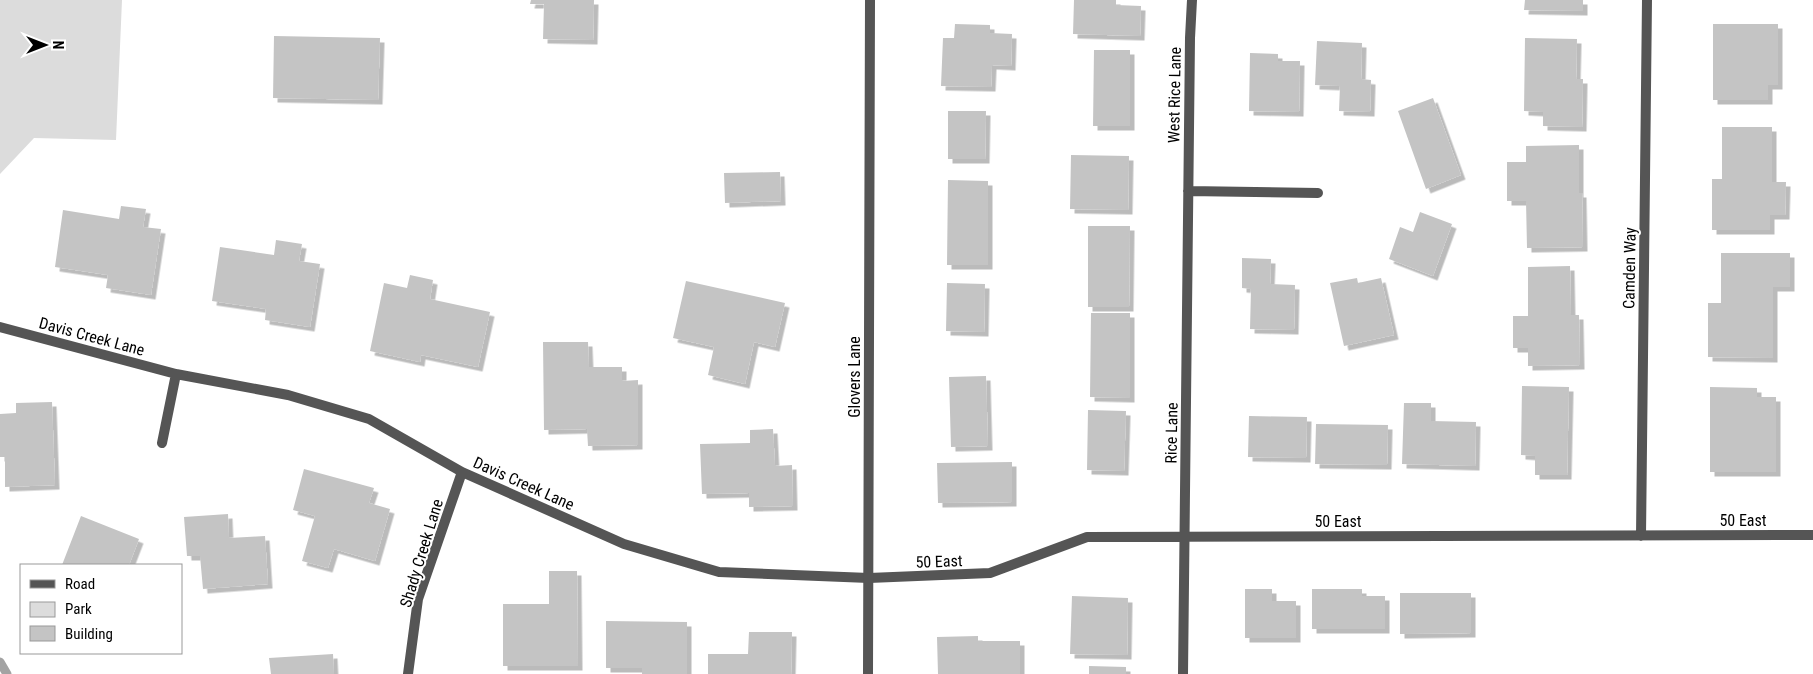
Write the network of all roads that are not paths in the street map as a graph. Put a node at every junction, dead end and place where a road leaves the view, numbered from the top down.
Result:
1 (870, 0) edge
2 (1192, 0) edge
3 (1647, 0) edge
4 (1188, 191) junction
5 (1318, 193) dead end
6 (0, 328) edge
7 (176, 374) junction
8 (162, 443) dead end
9 (462, 472) junction
10 (1813, 535) edge
11 (1185, 536) junction
12 (1641, 536) junction
13 (869, 578) junction
14 (408, 674) edge
15 (868, 674) edge
16 (1183, 674) edge

1 - 13 street, Glovers Lane
2 - 4 street, West Rice Lane
3 - 12 street, Camden Way
4 - 5 street
4 - 11 street, Rice Lane
6 - 7 street, Davis Creek Lane
7 - 8 street
7 - 9 street, Davis Creek Lane
9 - 13 street, Davis Creek Lane
9 - 14 street, Shady Creek Lane
10 - 12 street, 50 East
11 - 12 street, 50 East
11 - 13 street, 50 East
11 - 16 street, Rice Lane
13 - 15 street, Glovers Lane

